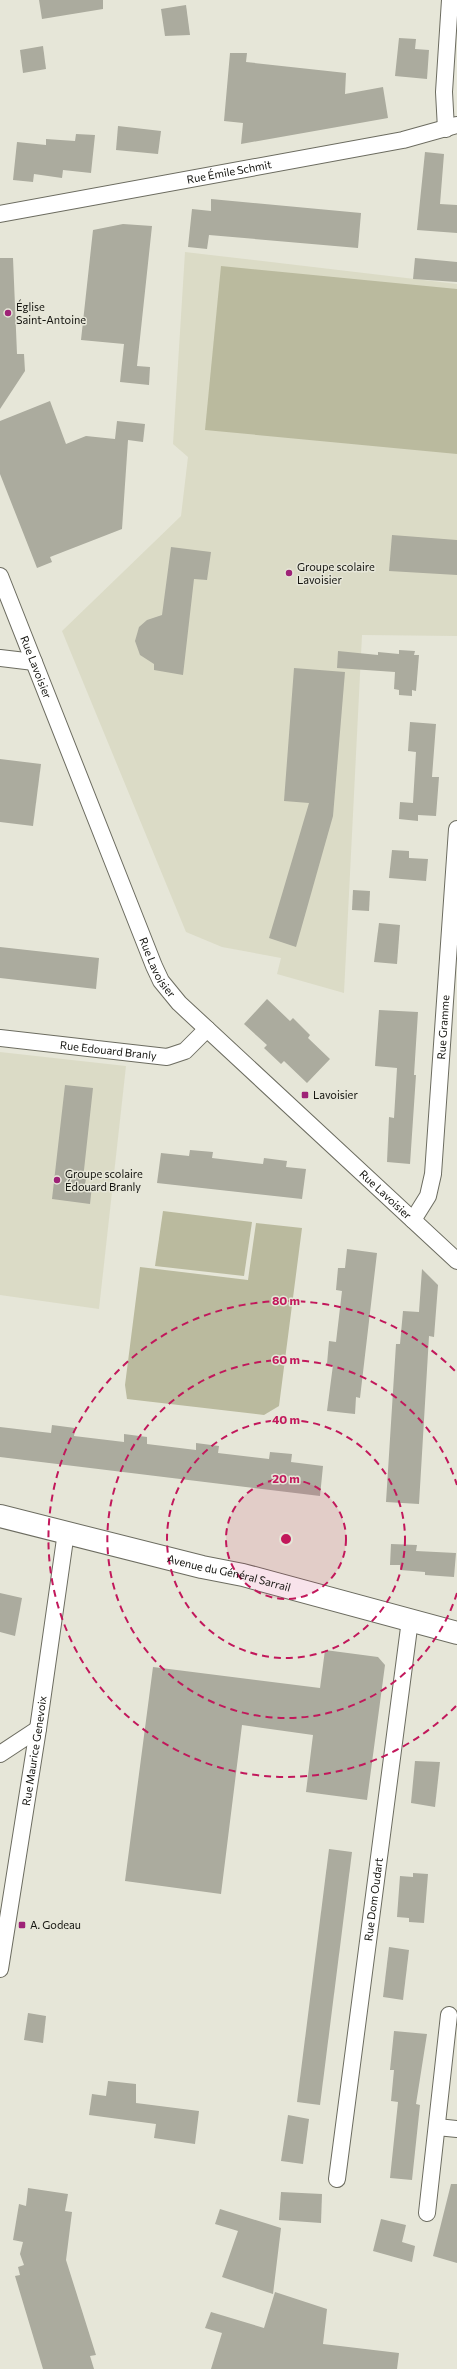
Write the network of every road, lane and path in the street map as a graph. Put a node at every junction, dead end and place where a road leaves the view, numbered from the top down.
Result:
1 (450, 0) edge
2 (452, 127) edge
3 (0, 214) edge
4 (0, 576) edge
5 (0, 658) edge
6 (34, 662) junction
7 (457, 829) edge
8 (207, 1028) junction
9 (0, 1038) edge
10 (413, 1220) junction
11 (457, 1261) edge
12 (0, 1516) edge
13 (66, 1532) junction
14 (410, 1620) junction
15 (457, 1633) edge
16 (38, 1729) junction
17 (0, 1754) edge
18 (0, 1969) edge
19 (449, 2015) dead end
20 (437, 2127) junction
21 (457, 2128) edge
22 (337, 2179) dead end
23 (427, 2213) dead end

1 - 2 street
2 - 3 street, Rue Émile Schmit
4 - 6 street, Rue Lavoisier
5 - 6 street
6 - 8 street, Rue Lavoisier
7 - 10 street, Rue Gramme
8 - 9 street, Rue Edouard Branly
8 - 10 street, Rue Lavoisier
10 - 11 street, Rue Lavoisier
12 - 13 main road, Avenue du Général Sarrail
13 - 14 main road, Avenue du Général Sarrail
13 - 16 street, Rue Maurice Genevoix
14 - 15 main road, Avenue du Général Sarrail
14 - 22 street, Rue Dom Oudart
16 - 17 street
16 - 18 street, Rue Maurice Genevoix
19 - 20 street
20 - 21 street
20 - 23 street

